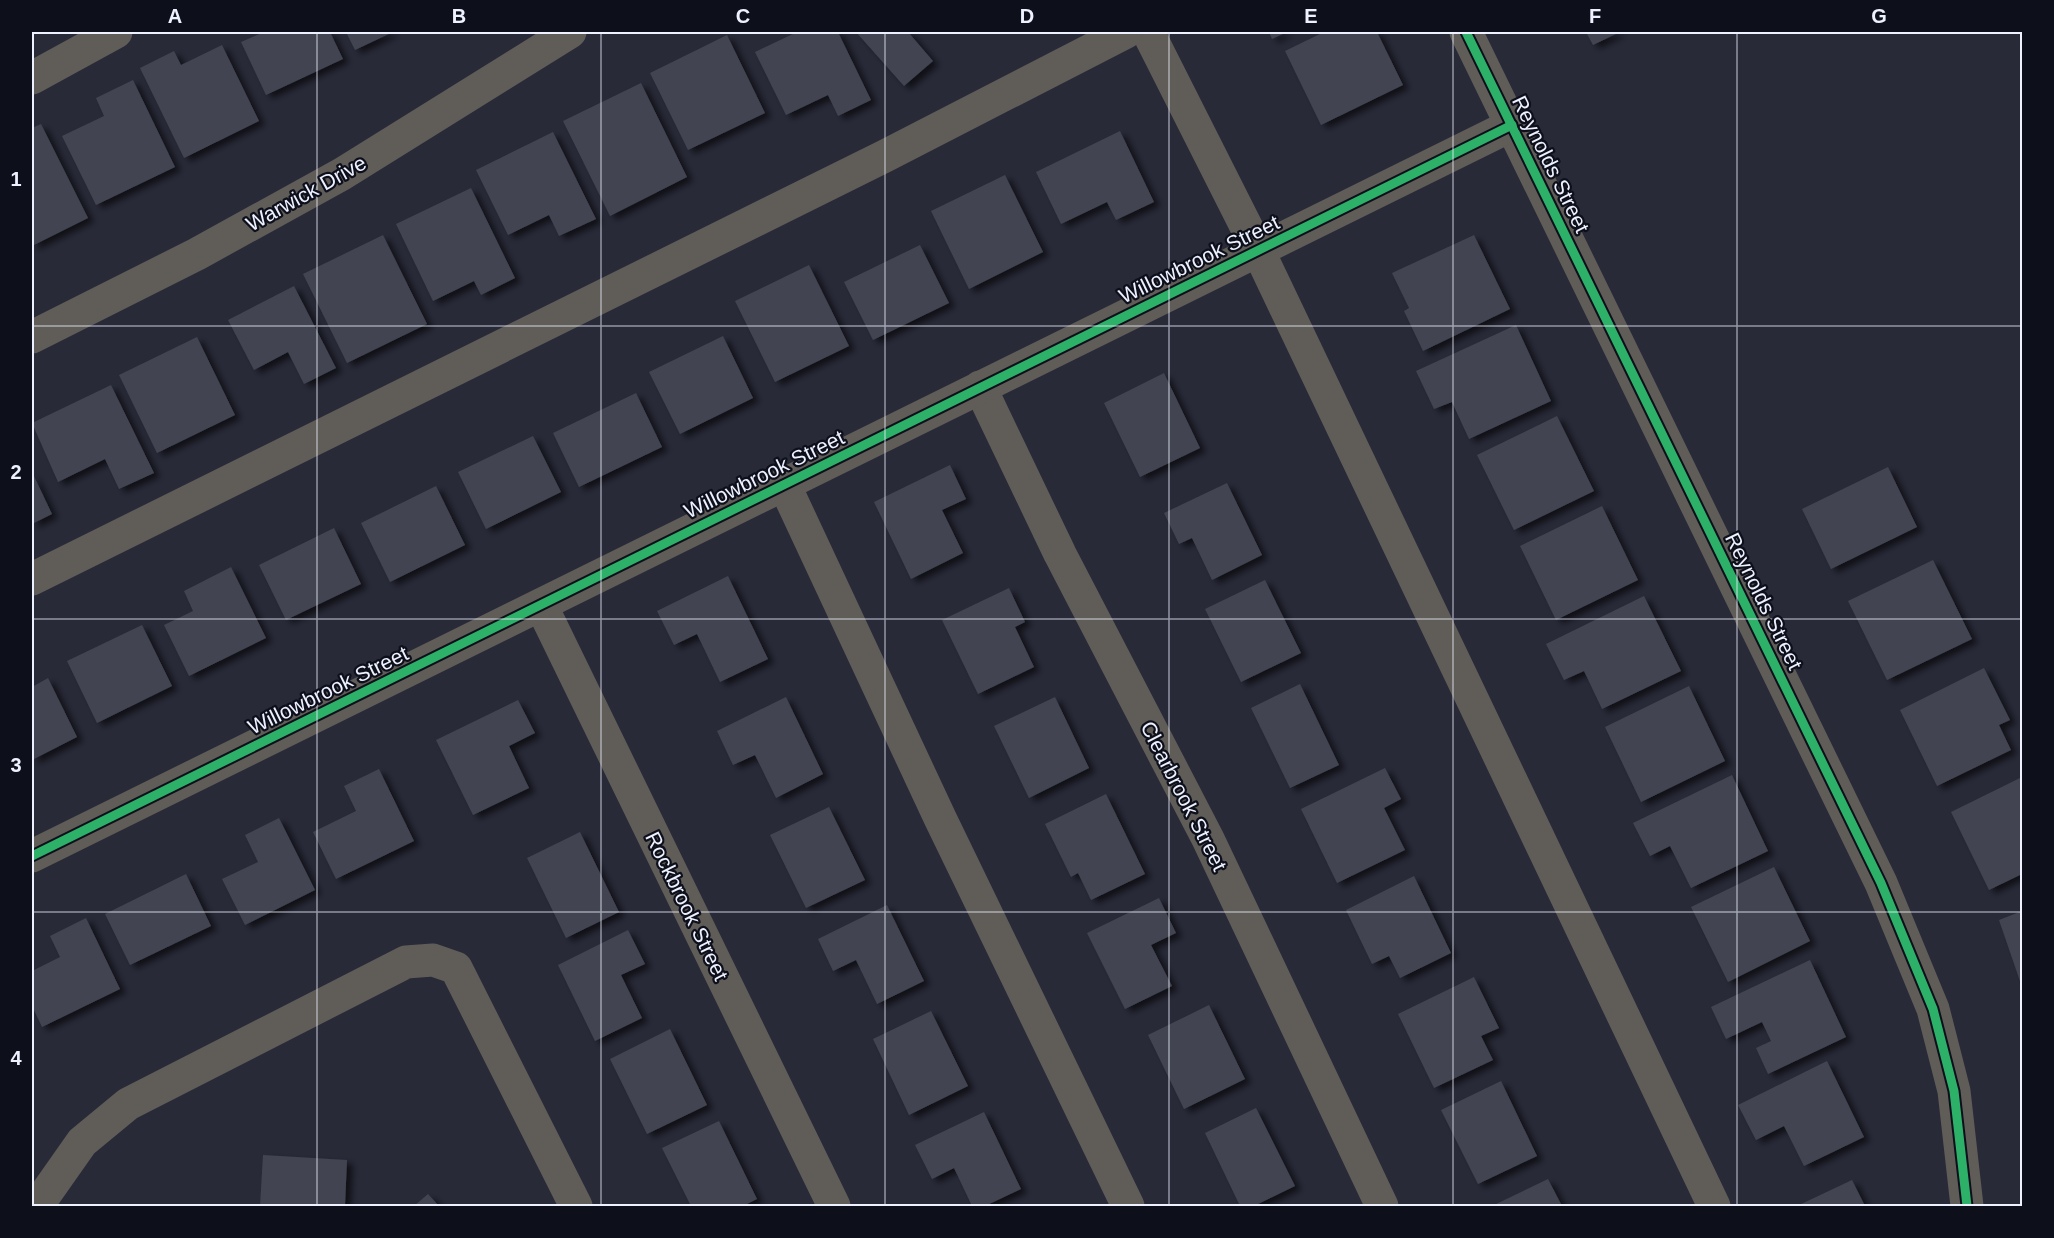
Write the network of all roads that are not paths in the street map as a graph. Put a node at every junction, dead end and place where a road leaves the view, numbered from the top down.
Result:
1 (116, 32) edge
2 (570, 32) edge
3 (1126, 32) edge
4 (1148, 32) edge
5 (1466, 32) edge
6 (32, 78) edge
7 (1512, 125) junction
8 (1258, 250) junction
9 (32, 337) edge
10 (980, 387) junction
11 (784, 484) junction
12 (32, 579) edge
13 (541, 605) junction
14 (32, 856) edge
15 (37, 1206) edge
16 (576, 1206) edge
17 (834, 1206) edge
18 (1128, 1206) edge
19 (1382, 1206) edge
20 (1714, 1206) edge
21 (1967, 1206) edge

1 - 6 street
2 - 9 street, Warwick Drive
3 - 12 street
4 - 8 street
5 - 7 street, Reynolds Street
7 - 8 street, Willowbrook Street
7 - 21 street, Reynolds Street
8 - 10 street, Willowbrook Street
8 - 20 street
10 - 11 street, Willowbrook Street
10 - 19 street, Clearbrook Street
11 - 13 street, Willowbrook Street
11 - 18 street
13 - 14 street, Willowbrook Street
13 - 17 street, Rockbrook Street
15 - 16 street

